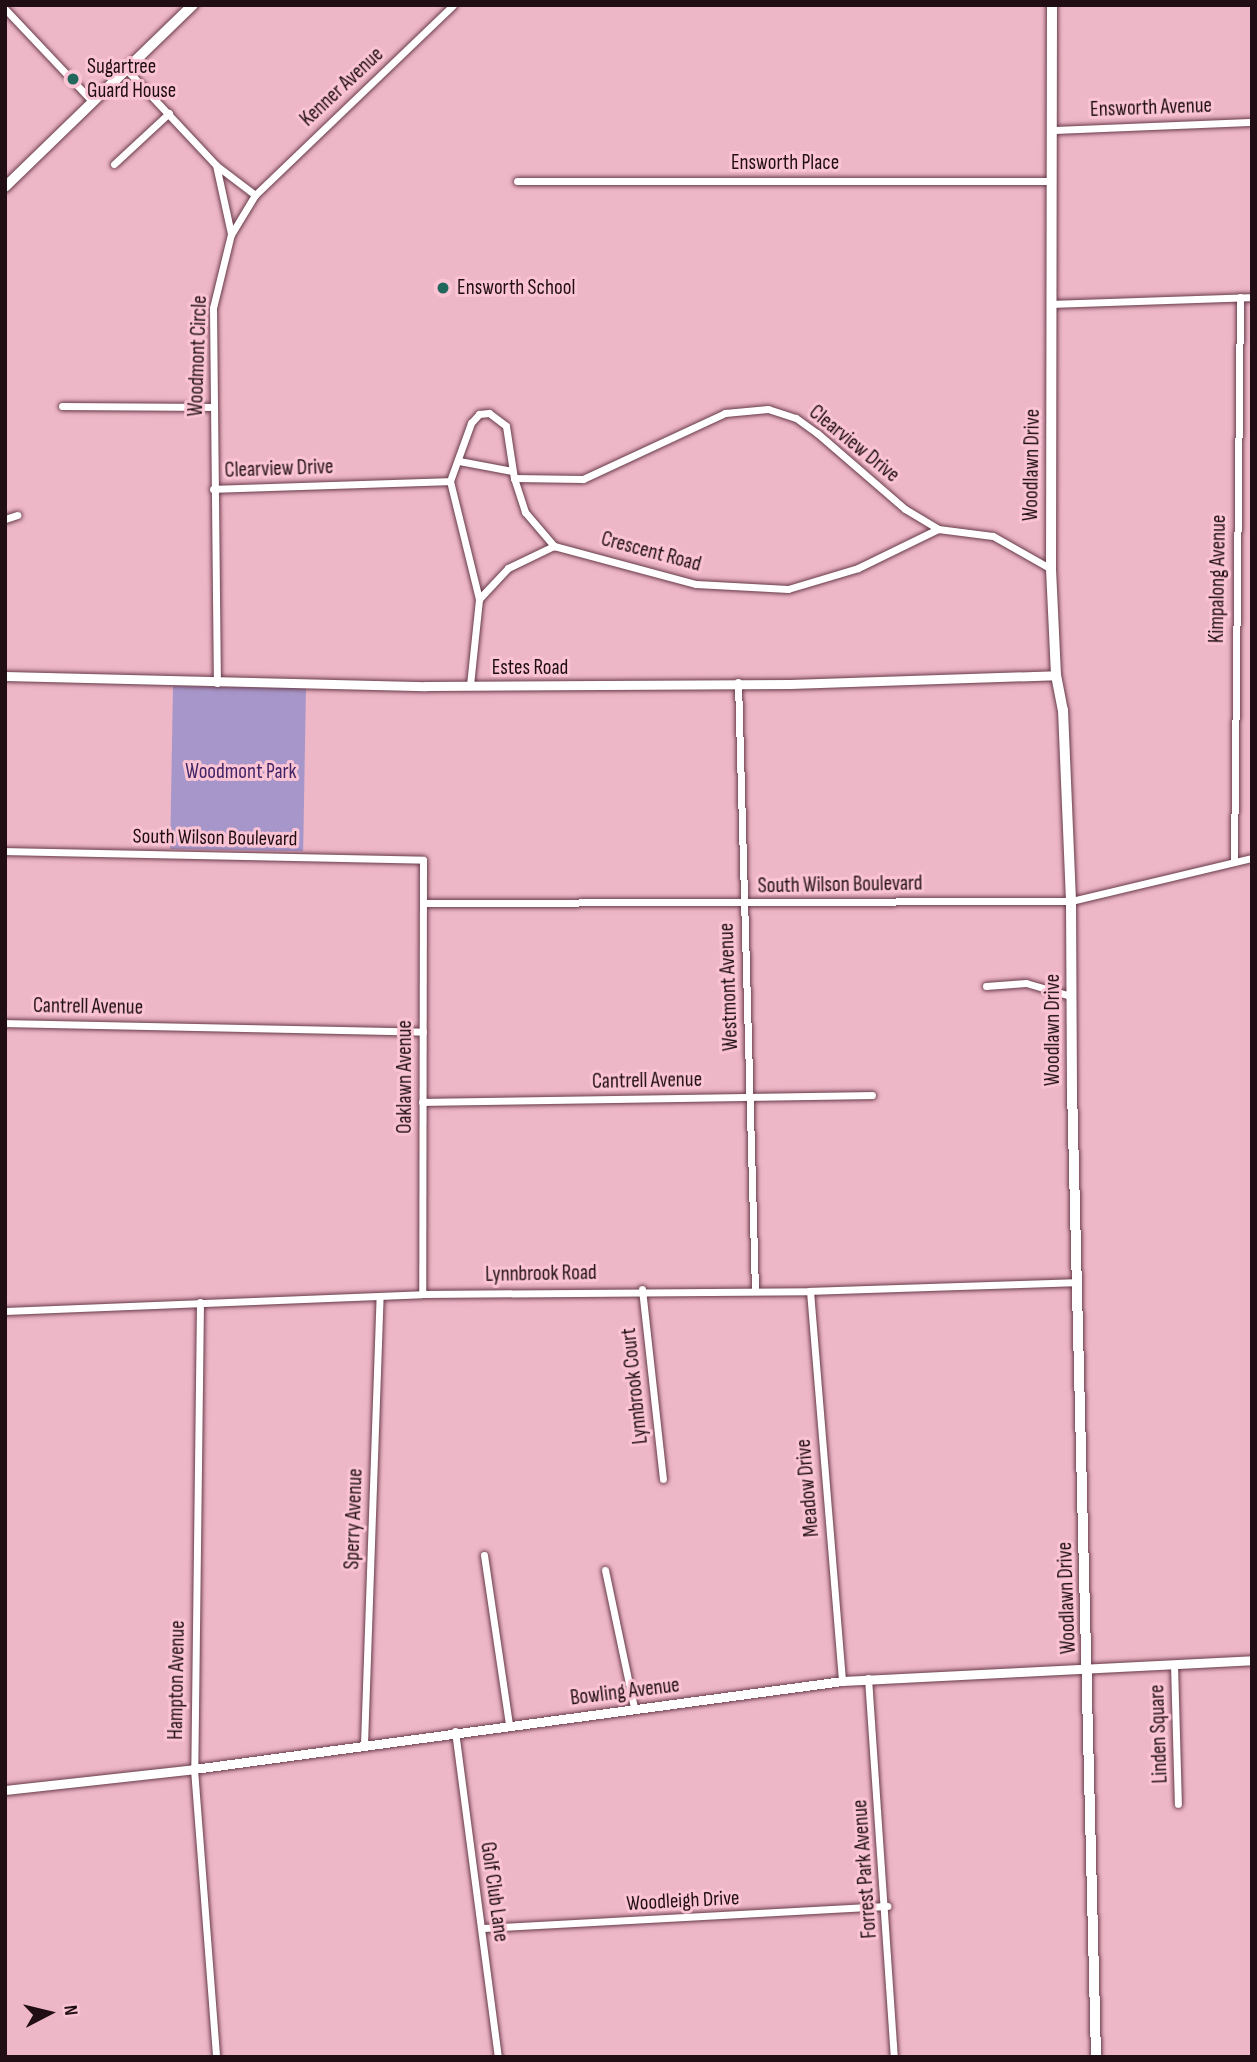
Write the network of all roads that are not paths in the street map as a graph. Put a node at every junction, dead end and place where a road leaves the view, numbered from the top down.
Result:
1 (193, 5) edge
2 (453, 5) edge
3 (1052, 5) edge
4 (5, 7) edge
5 (127, 69) junction
6 (92, 101) junction
7 (169, 113) junction
8 (1252, 122) edge
9 (1052, 130) junction
10 (114, 164) dead end
11 (216, 165) junction
12 (517, 181) dead end
13 (1052, 181) junction
14 (5, 187) edge
15 (255, 195) junction
16 (232, 234) junction
17 (1252, 297) edge
18 (1240, 298) junction
19 (1053, 304) junction
20 (62, 406) dead end
21 (213, 407) junction
22 (459, 461) junction
23 (513, 475) junction
24 (450, 481) junction
25 (213, 489) junction
26 (17, 515) dead end
27 (5, 519) edge
28 (938, 529) junction
29 (554, 546) junction
30 (1051, 569) junction
31 (479, 599) junction
32 (1056, 675) junction
33 (5, 677) edge
34 (738, 682) junction
35 (217, 683) junction
36 (470, 685) junction
37 (5, 851) edge
38 (1252, 858) edge
39 (424, 860) joint
40 (1234, 862) junction
41 (1072, 901) junction
42 (423, 903) junction
43 (744, 903) junction
44 (986, 986) dead end
45 (1071, 996) junction
46 (5, 1023) edge
47 (423, 1032) junction
48 (872, 1095) dead end
49 (750, 1097) junction
50 (422, 1101) junction
51 (1077, 1282) junction
52 (642, 1289) junction
53 (755, 1290) junction
54 (810, 1291) junction
55 (422, 1294) junction
56 (380, 1296) junction
57 (200, 1302) junction
58 (5, 1311) edge
59 (663, 1479) dead end
60 (484, 1555) dead end
61 (605, 1570) dead end
62 (1252, 1660) edge
63 (1174, 1664) junction
64 (1088, 1667) junction
65 (868, 1678) junction
66 (842, 1681) junction
67 (634, 1708) junction
68 (509, 1724) junction
69 (455, 1731) junction
70 (364, 1744) junction
71 (194, 1769) junction
72 (5, 1790) edge
73 (1178, 1804) dead end
74 (887, 1906) junction
75 (482, 1928) junction
76 (216, 2057) edge
77 (498, 2057) edge
78 (894, 2057) edge
79 (1096, 2057) edge

1 - 5 main road
2 - 15 street, Kenner Avenue
3 - 9 main road, Woodlawn Drive
4 - 6 street
5 - 6 main road
5 - 7 street, Woodmont Circle
6 - 14 main road
7 - 10 street
7 - 11 street, Woodmont Circle
8 - 9 street, Ensworth Avenue
9 - 13 main road, Woodlawn Drive
11 - 15 street
11 - 16 street, Woodmont Circle
12 - 13 street, Ensworth Place
13 - 19 main road, Woodlawn Drive
15 - 16 street, Kenner Avenue
16 - 21 street, Woodmont Circle
17 - 18 street
18 - 19 street
18 - 40 street, Kimpalong Avenue
19 - 30 main road, Woodlawn Drive
20 - 21 street
21 - 25 street, Woodmont Circle
22 - 23 street, Clearview Drive
22 - 23 street
22 - 24 street
23 - 28 street, Clearview Drive
23 - 29 street
24 - 25 street, Clearview Drive
24 - 31 street
25 - 35 street, Woodmont Circle
26 - 27 street
28 - 29 street, Crescent Road
28 - 30 street, Clearview Drive
29 - 31 street
30 - 32 main road, Woodlawn Drive
31 - 36 street
32 - 34 street, Estes Road
32 - 41 main road, Woodlawn Drive
33 - 35 street, Estes Road
34 - 36 street, Estes Road
34 - 43 street, Westmont Avenue
35 - 36 street, Estes Road
37 - 39 street, South Wilson Boulevard
38 - 40 street, South Wilson Boulevard
39 - 42 street, Oaklawn Avenue
40 - 41 street, South Wilson Boulevard
41 - 43 street, South Wilson Boulevard
41 - 45 main road, Woodlawn Drive
42 - 43 street, South Wilson Boulevard
42 - 47 street, Oaklawn Avenue
43 - 49 street, Westmont Avenue
44 - 45 street
45 - 51 main road, Woodlawn Drive
46 - 47 street, Cantrell Avenue
47 - 50 street, Oaklawn Avenue
48 - 49 street, Cantrell Avenue
49 - 50 street, Cantrell Avenue
49 - 53 street, Westmont Avenue
50 - 55 street, Oaklawn Avenue
51 - 54 street, Lynnbrook Road
51 - 64 main road, Woodlawn Drive
52 - 53 street, Lynnbrook Road
52 - 55 street, Lynnbrook Road
52 - 59 street, Lynnbrook Court
53 - 54 street, Lynnbrook Road
54 - 66 street, Meadow Drive
55 - 56 street, Lynnbrook Road
56 - 57 street, Lynnbrook Road
56 - 70 street, Sperry Avenue
57 - 58 street, Lynnbrook Road
57 - 71 street, Hampton Avenue
60 - 68 street
61 - 67 street
62 - 63 street, Bowling Avenue
63 - 64 street, Bowling Avenue
63 - 73 street, Linden Square
64 - 65 street, Bowling Avenue
64 - 79 main road, Woodlawn Drive
65 - 66 street, Bowling Avenue
65 - 74 street, Forrest Park Avenue
66 - 67 street, Bowling Avenue
67 - 68 street, Bowling Avenue
68 - 69 street, Bowling Avenue
69 - 70 street, Bowling Avenue
69 - 75 street, Golf Club Lane
70 - 71 street, Bowling Avenue
71 - 72 street, Bowling Avenue
71 - 76 street, Hampton Avenue
74 - 75 street, Woodleigh Drive
74 - 78 street, Forrest Park Avenue
75 - 77 street, Golf Club Lane

